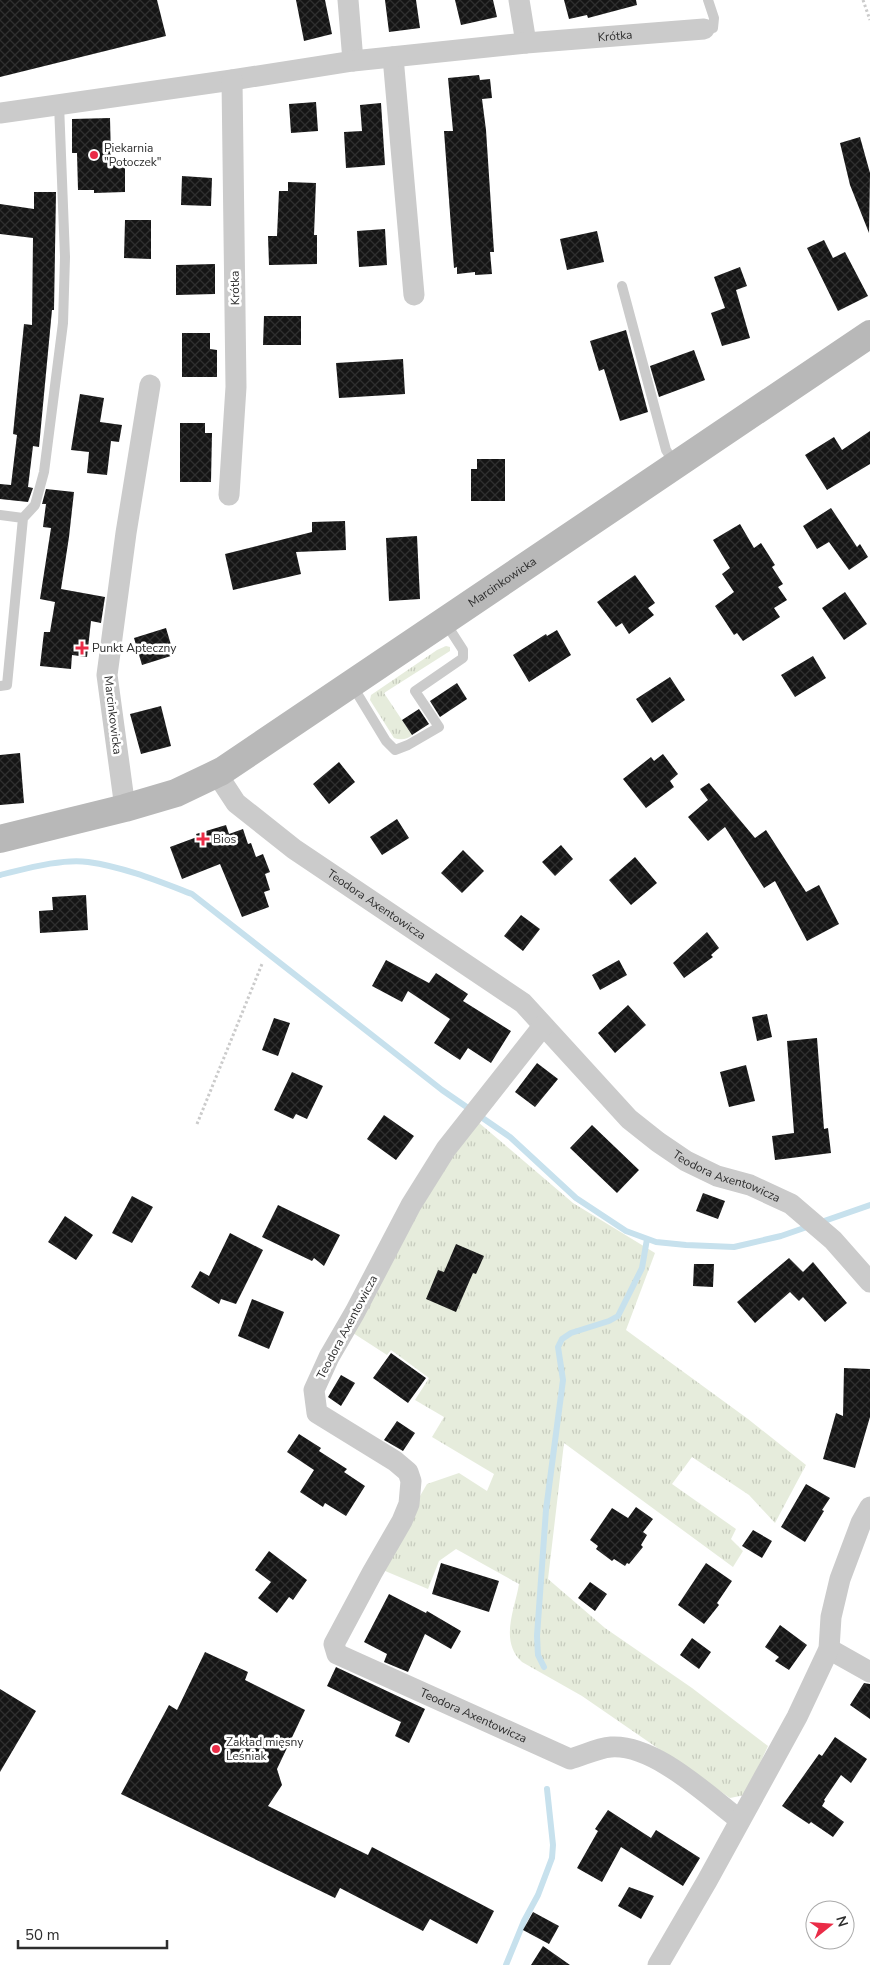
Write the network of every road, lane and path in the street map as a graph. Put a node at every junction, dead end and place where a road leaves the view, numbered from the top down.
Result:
1 (348, 0) edge
2 (518, 0) edge
3 (708, 0) edge
4 (863, 0) edge
5 (870, 20) edge
6 (704, 29) joint
7 (526, 43) junction
8 (393, 57) junction
9 (353, 61) junction
10 (232, 80) junction
11 (59, 104) junction
12 (0, 113) edge
13 (622, 286) dead end
14 (414, 295) dead end
15 (870, 334) edge
16 (150, 386) dead end
17 (676, 465) junction
18 (229, 495) dead end
19 (0, 515) edge
20 (23, 518) junction
21 (444, 621) junction
22 (351, 684) junction
23 (0, 686) edge
24 (217, 774) junction
25 (125, 808) junction
26 (0, 839) edge
27 (262, 964) dead end
28 (543, 1026) junction
29 (197, 1124) dead end
30 (870, 1282) edge
31 (870, 1507) edge
32 (829, 1648) junction
33 (870, 1672) edge
34 (740, 1820) junction
35 (658, 1965) edge

1 - 9 street
2 - 7 street
3 - 6 lane
4 - 5 path
6 - 7 street, Krótka
7 - 8 street, Krótka
8 - 9 street, Krótka
8 - 14 street
9 - 10 street, Krótka
10 - 11 street, Krótka
10 - 18 street, Krótka
11 - 12 street, Krótka
11 - 20 lane
13 - 17 lane
15 - 17 street, Marcinkowicka
16 - 25 street, Marcinkowicka
17 - 21 street, Marcinkowicka
19 - 20 lane
20 - 23 lane
21 - 22 street, Marcinkowicka
21 - 22 lane
22 - 24 street, Marcinkowicka
24 - 25 street, Marcinkowicka
24 - 28 street, Teodora Axentowicza
25 - 26 street, Marcinkowicka
27 - 29 path
28 - 30 street, Teodora Axentowicza
28 - 34 street, Teodora Axentowicza
31 - 32 street
32 - 33 street
32 - 34 street
34 - 35 street

